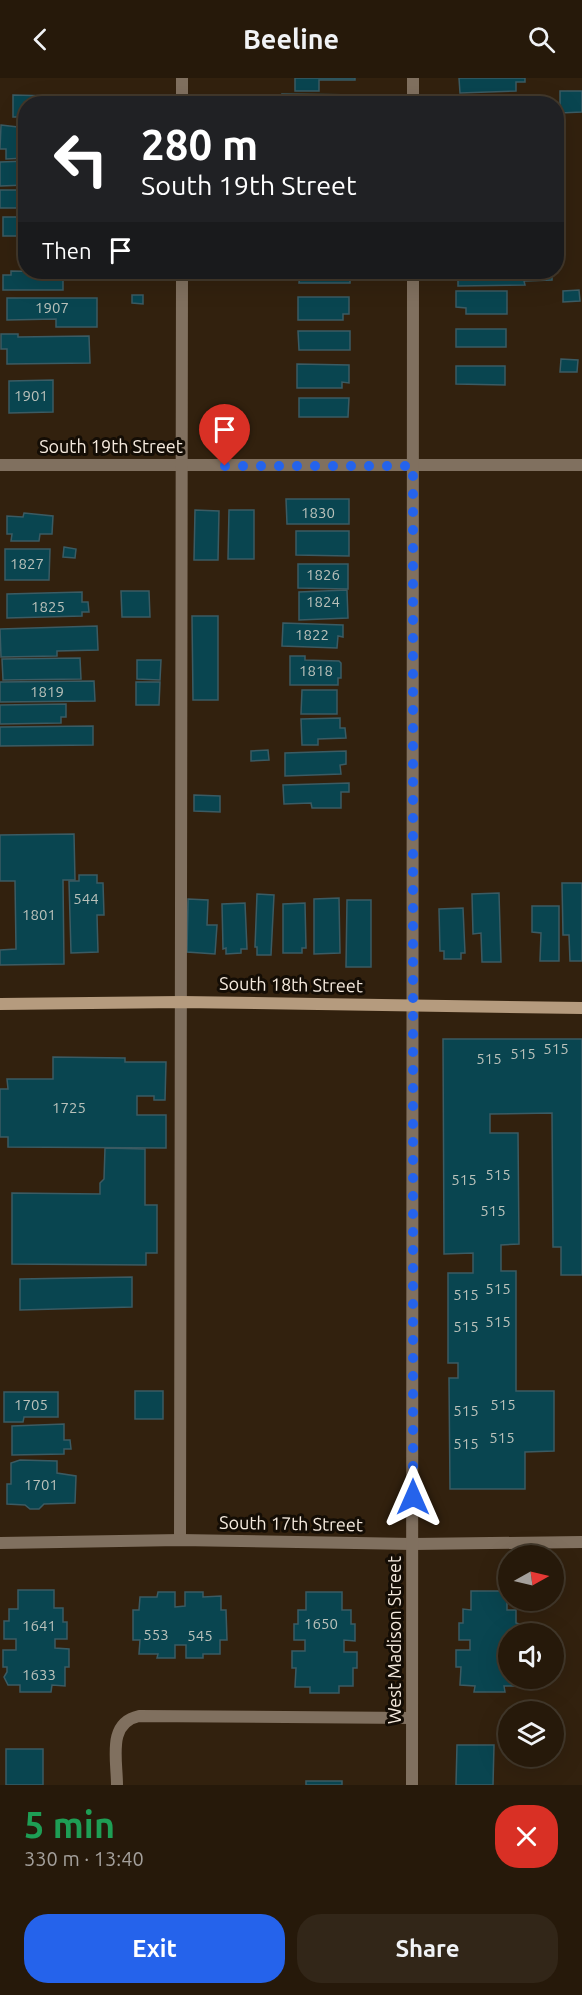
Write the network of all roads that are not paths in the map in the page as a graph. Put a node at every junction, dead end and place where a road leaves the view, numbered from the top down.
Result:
1 (182, 78) edge
2 (413, 78) edge
3 (182, 96) edge
4 (413, 96) edge
5 (182, 279) edge
6 (413, 279) edge
7 (0, 465) edge
8 (182, 465) junction
9 (582, 465) edge
10 (413, 466) junction
11 (181, 1002) junction
12 (0, 1004) edge
13 (412, 1005) junction
14 (582, 1008) edge
15 (180, 1540) junction
16 (582, 1542) edge
17 (0, 1543) edge
18 (413, 1544) junction
19 (412, 1718) junction
20 (117, 1785) edge
21 (412, 1785) edge

1 - 3 street
2 - 4 street
5 - 8 street
6 - 10 street, West Madison Street
7 - 8 street, South 19th Street
8 - 10 street, South 19th Street
8 - 11 street
9 - 10 street, South 19th Street
10 - 13 street, West Madison Street
11 - 12 street, South 18th Street
11 - 13 street, South 18th Street
11 - 15 street
13 - 14 street, South 18th Street
13 - 18 street, West Madison Street
15 - 17 street, South 17th Street
15 - 18 street, South 17th Street
16 - 18 street, South 17th Street
18 - 19 street, West Madison Street
19 - 20 street
19 - 21 street, West Madison Street

